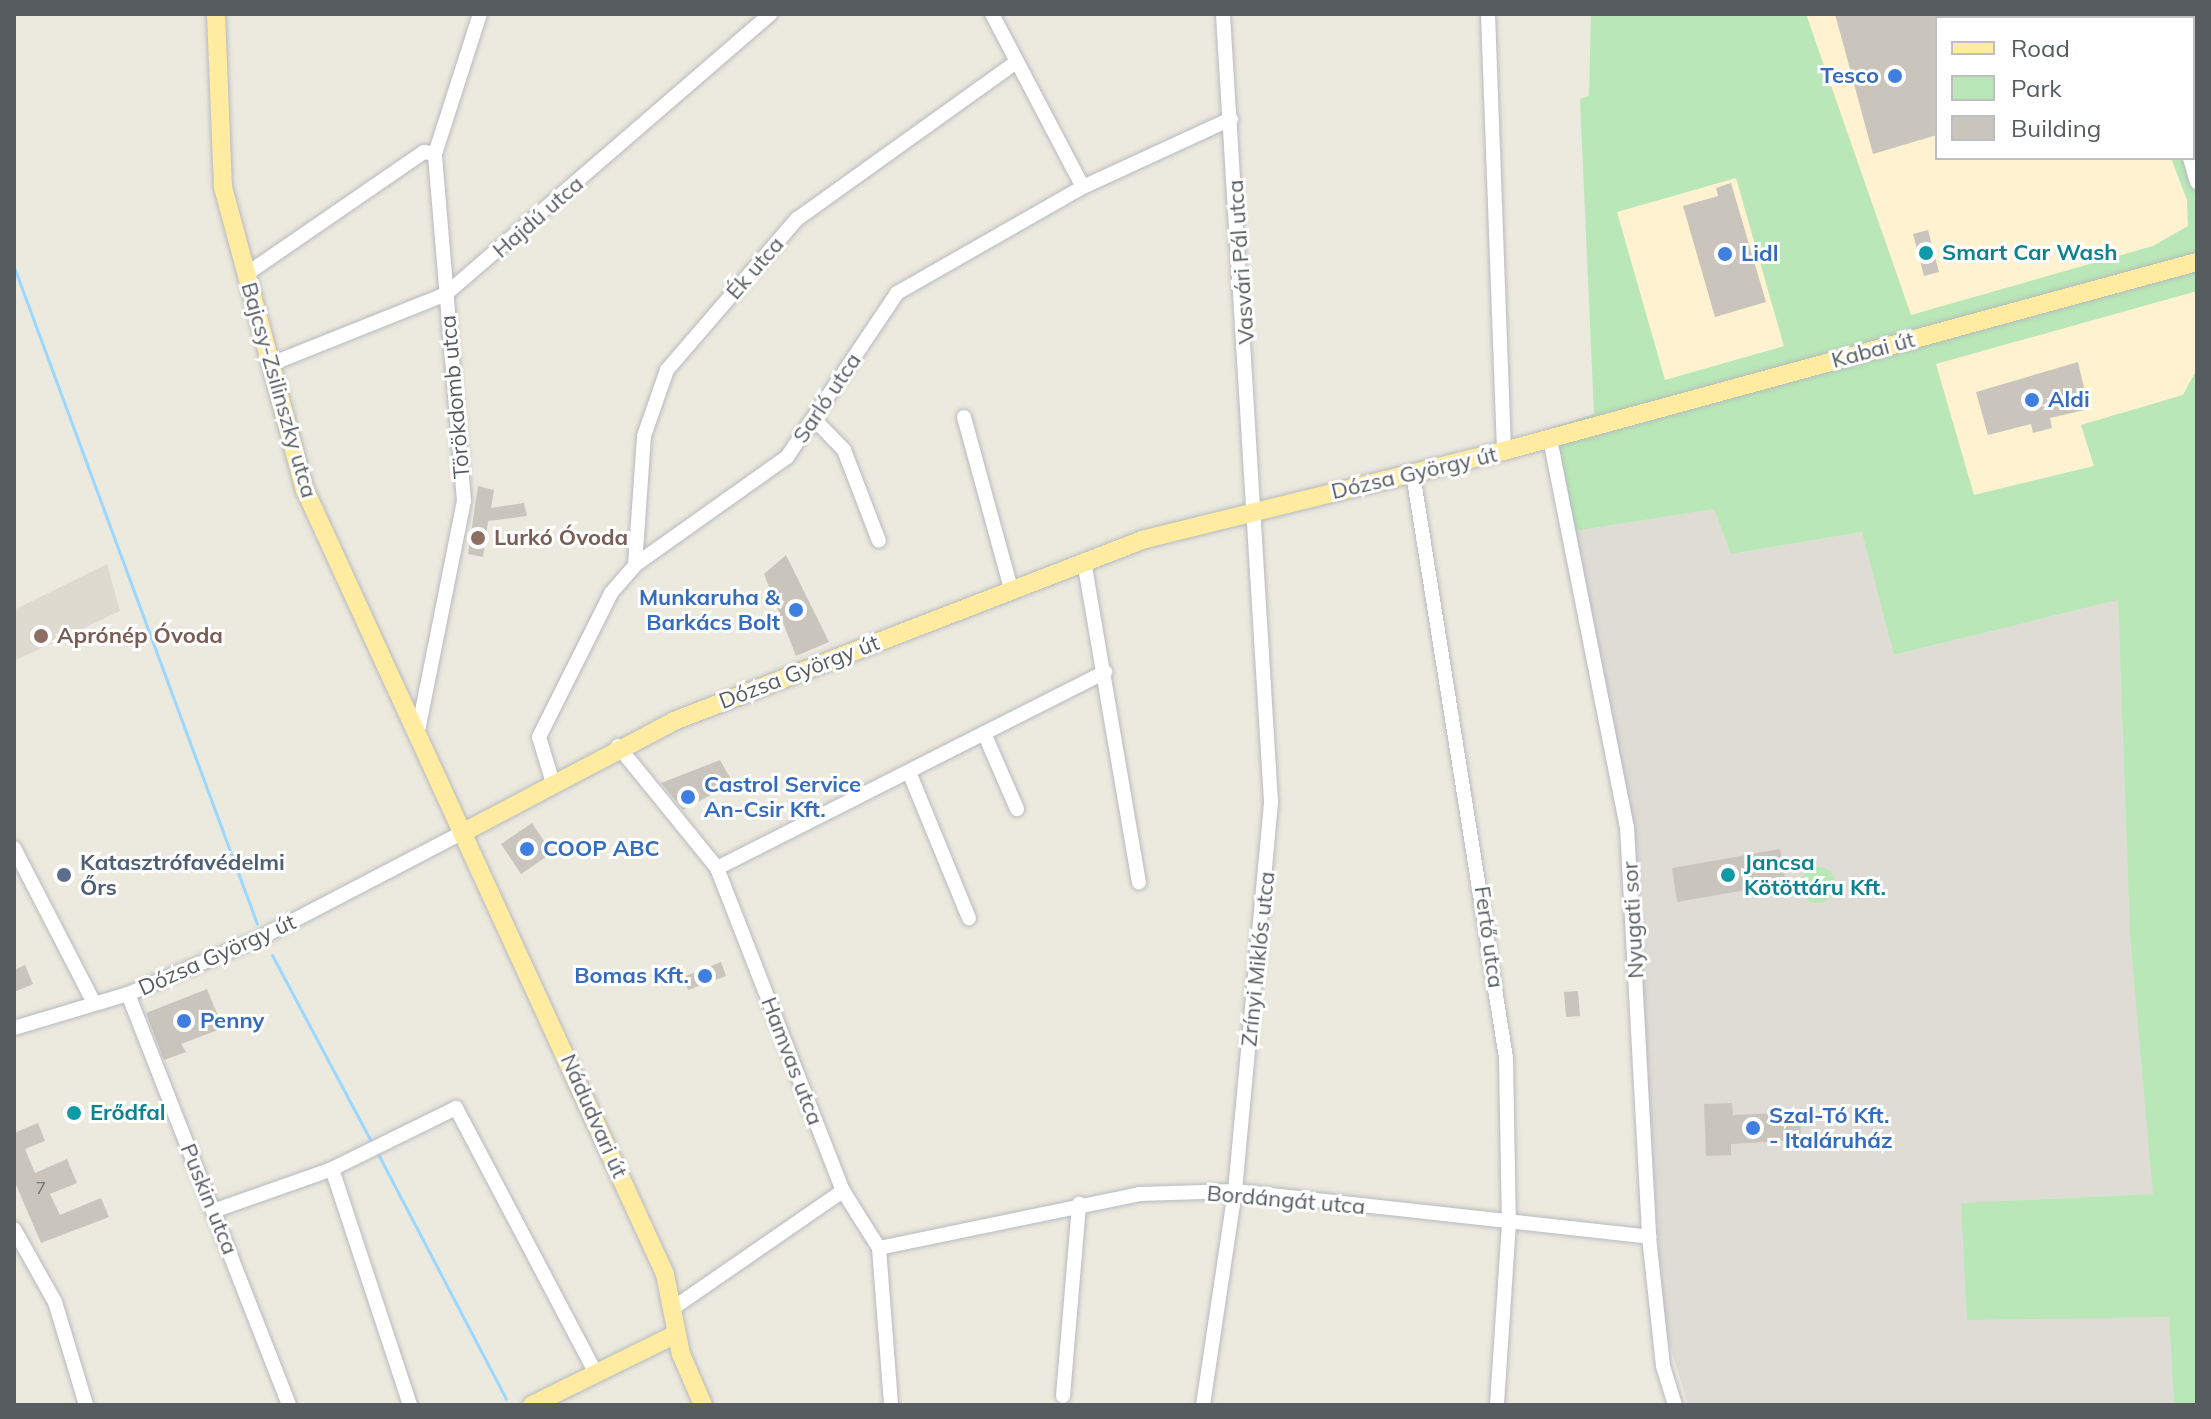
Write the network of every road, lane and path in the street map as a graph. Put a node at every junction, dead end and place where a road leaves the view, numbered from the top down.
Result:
1 (216, 14) edge
2 (480, 14) edge
3 (770, 14) edge
4 (992, 14) edge
5 (1223, 14) edge
6 (1488, 14) edge
7 (1016, 62) junction
8 (1231, 119) junction
9 (435, 154) junction
10 (2191, 160) edge
11 (2197, 182) edge
12 (1083, 187) junction
13 (2197, 262) edge
14 (245, 275) junction
15 (446, 294) junction
16 (271, 364) junction
17 (964, 417) dead end
18 (815, 420) junction
19 (1550, 439) junction
20 (1504, 451) junction
21 (1413, 474) junction
22 (1255, 510) junction
23 (879, 541) dead end
24 (1084, 561) junction
25 (635, 565) junction
26 (1011, 589) junction
27 (1105, 672) junction
28 (418, 731) junction
29 (984, 733) junction
30 (618, 746) junction
31 (909, 772) junction
32 (553, 783) junction
33 (1017, 809) dead end
34 (462, 833) junction
35 (14, 848) edge
36 (717, 868) junction
37 (1139, 882) dead end
38 (969, 918) dead end
39 (128, 994) junction
40 (90, 1002) junction
41 (14, 1028) edge
42 (332, 1169) junction
43 (843, 1191) junction
44 (1235, 1191) junction
45 (1079, 1204) junction
46 (213, 1211) junction
47 (1509, 1223) junction
48 (14, 1229) edge
49 (1649, 1237) junction
50 (879, 1248) junction
51 (676, 1306) junction
52 (676, 1334) junction
53 (595, 1372) junction
54 (1063, 1396) dead end
55 (86, 1405) edge
56 (289, 1405) edge
57 (410, 1405) edge
58 (532, 1405) edge
59 (703, 1405) edge
60 (891, 1405) edge
61 (1203, 1405) edge
62 (1497, 1405) edge
63 (1675, 1405) edge

1 - 14 main road, Bajcsy-Zsilinszky utca
2 - 9 street
3 - 15 street, Hajdú utca
4 - 7 street
5 - 8 street, Vasvári Pál utca
6 - 20 street
7 - 12 street
7 - 25 street, Ék utca
8 - 12 street, Sarló utca
8 - 22 street, Vasvári Pál utca
9 - 14 street
9 - 15 street, Törökdomb utca
10 - 11 street
12 - 18 street, Sarló utca
13 - 19 main road, Kabai út
14 - 16 main road, Bajcsy-Zsilinszky utca
15 - 16 street, Hajdú utca
15 - 28 street, Törökdomb utca
16 - 28 main road, Bajcsy-Zsilinszky utca
17 - 26 street
18 - 23 street
18 - 25 street, Sarló utca
19 - 20 main road, Dózsa György út
19 - 49 street, Nyugati sor
20 - 21 main road, Dózsa György út
21 - 22 main road, Dózsa György út
21 - 47 street, Fertő utca
22 - 24 main road, Dózsa György út
22 - 44 street, Zrínyi Miklós utca
24 - 26 main road, Dózsa György út
24 - 27 street
25 - 32 street, Sarló utca
26 - 30 main road, Dózsa György út
27 - 29 street
27 - 37 street
28 - 34 main road, Bajcsy-Zsilinszky utca
29 - 31 street
29 - 33 street
30 - 32 main road, Dózsa György út
30 - 36 street, Hamvas utca
31 - 36 street
31 - 38 street
32 - 34 main road, Dózsa György út
34 - 39 street, Dózsa György út
34 - 51 main road, Nádudvari út
35 - 40 street
36 - 43 street, Hamvas utca
39 - 40 street, Dózsa György út
39 - 46 street, Puskin utca
40 - 41 street, Dózsa György út
42 - 46 street
42 - 53 street
42 - 57 street
43 - 50 street, Hamvas utca
43 - 51 street
44 - 45 street, Bordángát utca
44 - 47 street, Bordángát utca
44 - 61 street, Zrínyi Miklós utca
45 - 50 street, Bordángát utca
45 - 54 street
46 - 56 street, Puskin utca
47 - 49 street, Bordángát utca
47 - 62 street, Fertő utca
48 - 55 street
49 - 63 street, Nyugati sor
50 - 60 street, Hamvas utca
51 - 52 main road, Nádudvari út
52 - 53 main road
52 - 59 main road, Nádudvari út
53 - 58 main road

